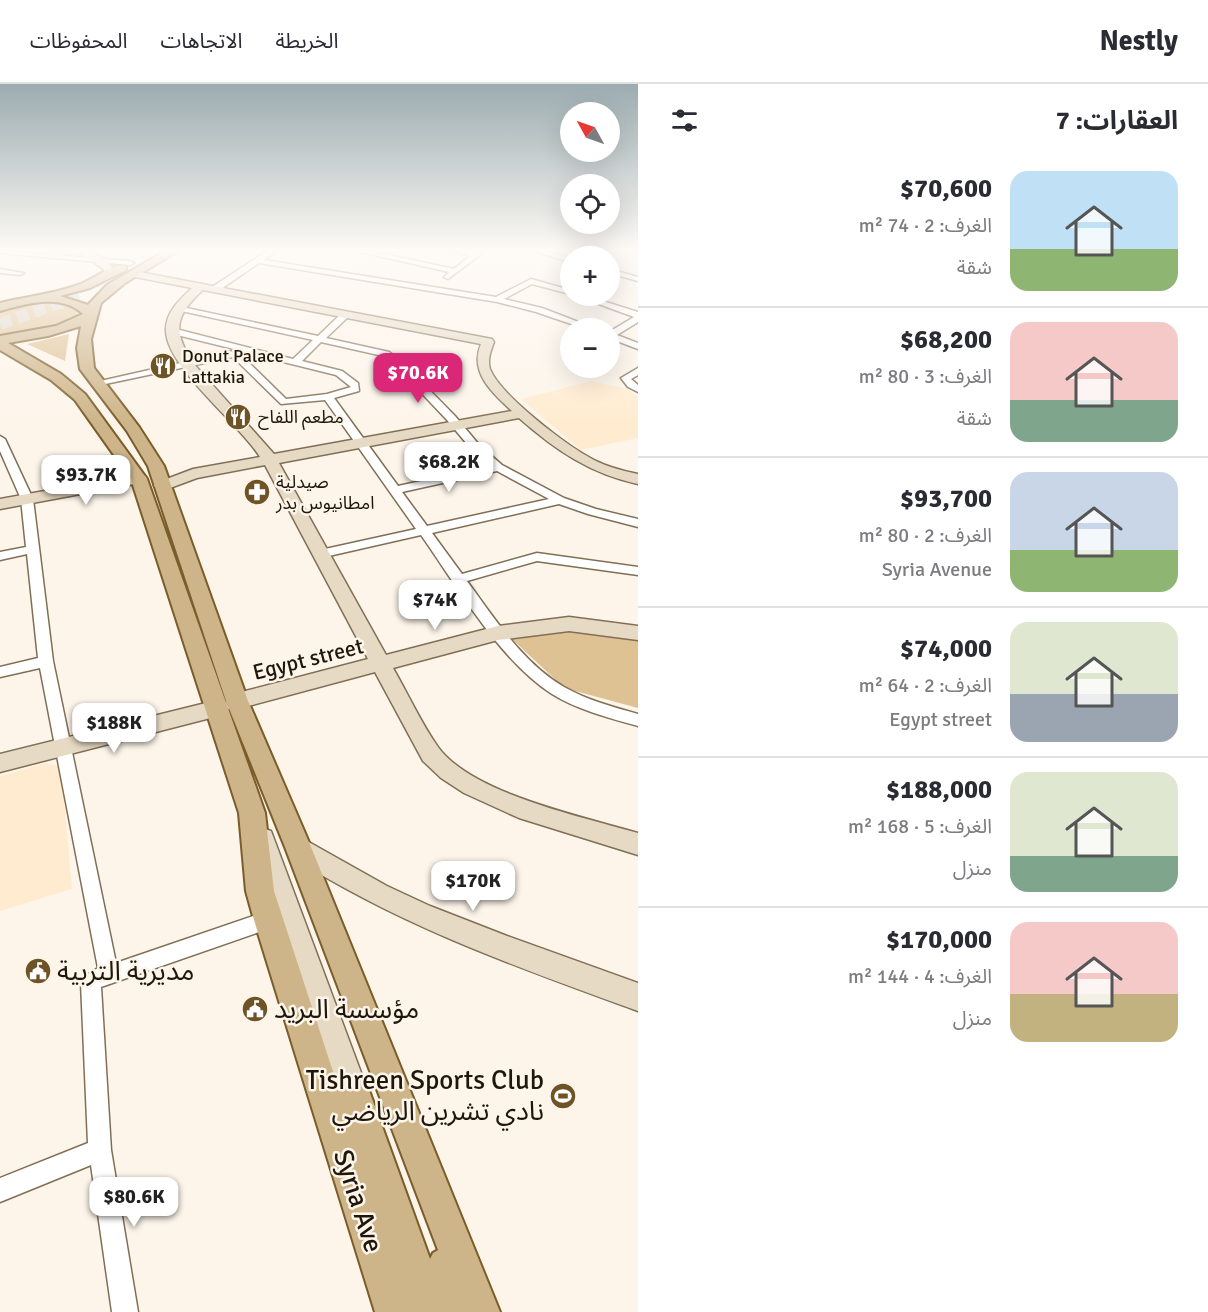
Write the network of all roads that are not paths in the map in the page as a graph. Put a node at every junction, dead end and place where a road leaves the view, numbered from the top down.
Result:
1 (85, 308) edge
2 (94, 308) edge
3 (180, 308) edge
4 (181, 308) edge
5 (313, 308) edge
6 (329, 308) edge
7 (532, 308) edge
8 (616, 308) edge
9 (90, 315) junction
10 (345, 315) junction
11 (638, 316) edge
12 (562, 318) edge
13 (620, 328) edge
14 (172, 331) junction
15 (317, 339) junction
16 (620, 340) edge
17 (488, 342) junction
18 (3, 345) edge
19 (638, 346) edge
20 (246, 351) junction
21 (235, 354) junction
22 (294, 363) junction
23 (188, 365) junction
24 (62, 368) junction
25 (87, 369) junction
26 (635, 375) edge
27 (99, 384) junction
28 (638, 389) edge
29 (328, 397) junction
30 (518, 410) junction
31 (454, 422) junction
32 (0, 438) edge
33 (358, 441) junction
34 (267, 456) junction
35 (156, 466) junction
36 (498, 467) junction
37 (139, 479) junction
38 (638, 479) edge
39 (162, 486) junction
40 (394, 490) junction
41 (27, 499) junction
42 (560, 500) junction
43 (0, 504) edge
44 (638, 523) edge
45 (425, 531) junction
46 (33, 549) junction
47 (320, 554) junction
48 (0, 556) edge
49 (638, 572) edge
50 (459, 579) junction
51 (498, 633) junction
52 (638, 633) edge
53 (46, 661) junction
54 (381, 665) junction
55 (0, 672) edge
56 (227, 705) junction
57 (638, 720) edge
58 (65, 746) junction
59 (0, 763) edge
60 (264, 804) junction
61 (638, 844) edge
62 (298, 847) junction
63 (268, 920) junction
64 (109, 975) junction
65 (638, 997) edge
66 (367, 1090) junction
67 (100, 1150) junction
68 (0, 1190) edge
69 (125, 1312) edge
70 (394, 1312) edge
71 (430, 1312) edge
72 (463, 1312) edge
73 (481, 1312) edge

1 - 9 main road
2 - 9 main road
3 - 14 street
4 - 15 street
5 - 10 street
6 - 17 street
7 - 12 street
8 - 11 street
9 - 18 main road
9 - 25 main road
10 - 15 street
10 - 17 street
11 - 13 street
14 - 20 street
14 - 23 street
15 - 22 street
15 - 31 street
16 - 19 street
17 - 30 street
18 - 24 main road
20 - 21 street
20 - 22 street
21 - 23 street
21 - 29 street
22 - 29 street
23 - 27 street
23 - 34 street
24 - 25 main road
24 - 37 main road
25 - 27 main road
26 - 28 street
27 - 35 main road
29 - 33 street
30 - 31 street
30 - 38 street
31 - 33 street
31 - 36 street
32 - 41 street
33 - 34 street
33 - 40 street
34 - 35 street
34 - 39 street
34 - 47 street
35 - 39 main road
36 - 40 street
36 - 42 street
37 - 41 street
37 - 56 main road
39 - 56 main road
40 - 45 street
41 - 43 street
41 - 46 street
42 - 44 street
42 - 45 street
45 - 47 street
45 - 50 street
46 - 48 street
46 - 53 street
47 - 54 street
49 - 50 street
50 - 51 street
51 - 52 street, Egypt street
51 - 54 street, Egypt street
51 - 57 street
53 - 55 street
53 - 58 street
54 - 56 street, Egypt street
54 - 61 street
56 - 58 street, Egypt street
56 - 60 main road
56 - 60 main road
58 - 59 street, Egypt street
58 - 64 street
60 - 62 main road
60 - 63 main road, Syria Ave
60 - 66 street
62 - 65 street
62 - 73 main road
63 - 64 street
63 - 70 main road, Syria Ave
64 - 67 street
66 - 71 main road
66 - 72 main road
67 - 68 street
67 - 69 street

